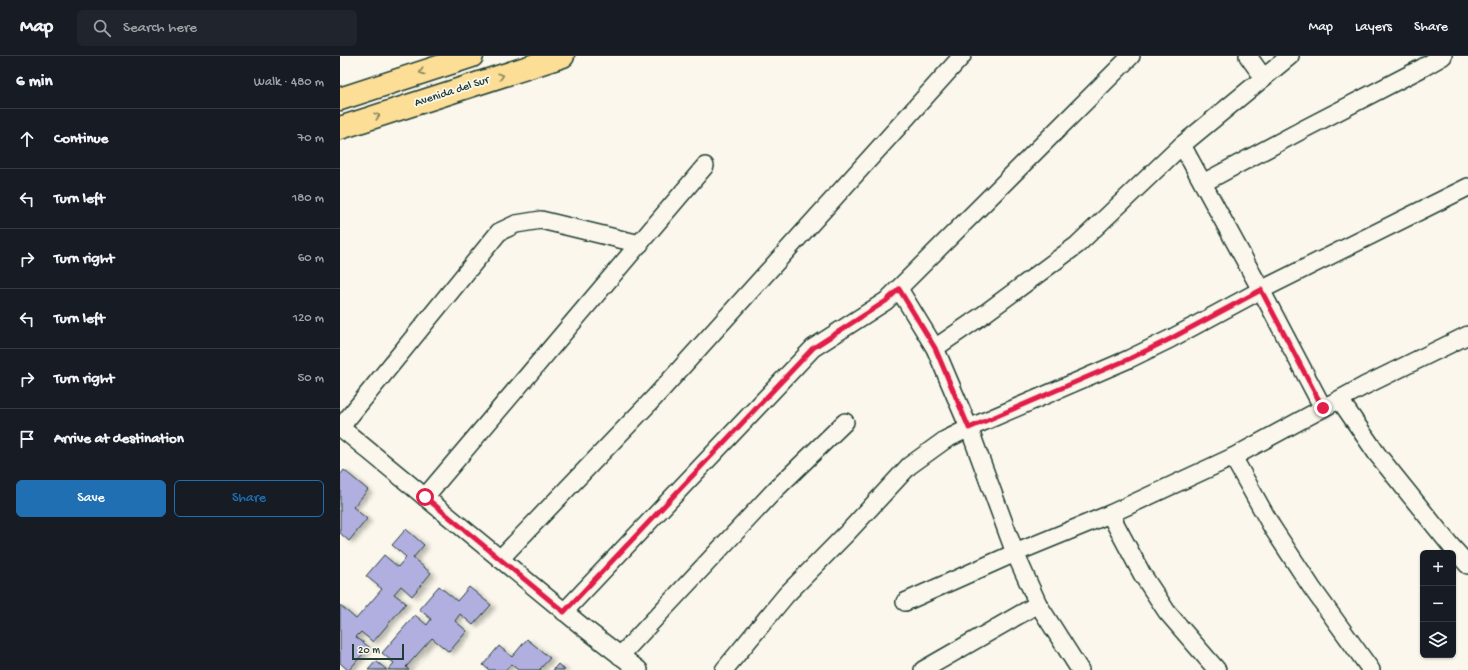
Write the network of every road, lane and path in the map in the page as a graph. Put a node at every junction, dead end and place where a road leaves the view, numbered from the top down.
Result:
1 (472, 56) edge
2 (563, 56) edge
3 (962, 56) edge
4 (1131, 56) edge
5 (1248, 56) edge
6 (1290, 56) edge
7 (1443, 56) edge
8 (1263, 77) junction
9 (340, 99) edge
10 (340, 128) edge
11 (1182, 145) junction
12 (705, 166) dead end
13 (1203, 183) junction
14 (1468, 187) edge
15 (640, 244) junction
16 (899, 289) junction
17 (1261, 290) junction
18 (1466, 340) edge
19 (935, 348) junction
20 (1340, 400) junction
21 (1323, 408) junction
22 (845, 422) dead end
23 (340, 427) edge
24 (969, 428) junction
25 (1233, 457) junction
26 (425, 497) junction
27 (1110, 514) junction
28 (1014, 553) junction
29 (500, 559) junction
30 (1468, 565) edge
31 (905, 602) dead end
32 (1038, 604) junction
33 (564, 612) junction
34 (620, 656) junction
35 (1076, 669) edge
36 (640, 670) edge
37 (724, 670) edge
38 (924, 670) edge
39 (1217, 670) edge
40 (1371, 670) edge

1 -> 9 highway
10 -> 2 highway, Avenida del Sur
3 - 29 street
4 - 16 street
5 - 8 street
6 - 8 street
7 - 13 street
8 - 11 street
11 - 13 street
11 - 19 street
12 - 15 street
13 - 17 street
14 - 17 street
15 - 23 street
15 - 26 street
16 - 19 street
16 - 33 street
17 - 21 street
17 - 24 street
18 - 20 street
19 - 24 street
20 - 21 street
20 - 30 street
21 - 25 street
22 - 34 street
23 - 26 street
24 - 28 street
24 - 37 street
25 - 27 street
25 - 40 street
26 - 29 street
27 - 28 street
27 - 39 street
28 - 31 street
28 - 32 street
29 - 33 street
32 - 35 street
32 - 38 street
33 - 34 street
34 - 36 street

